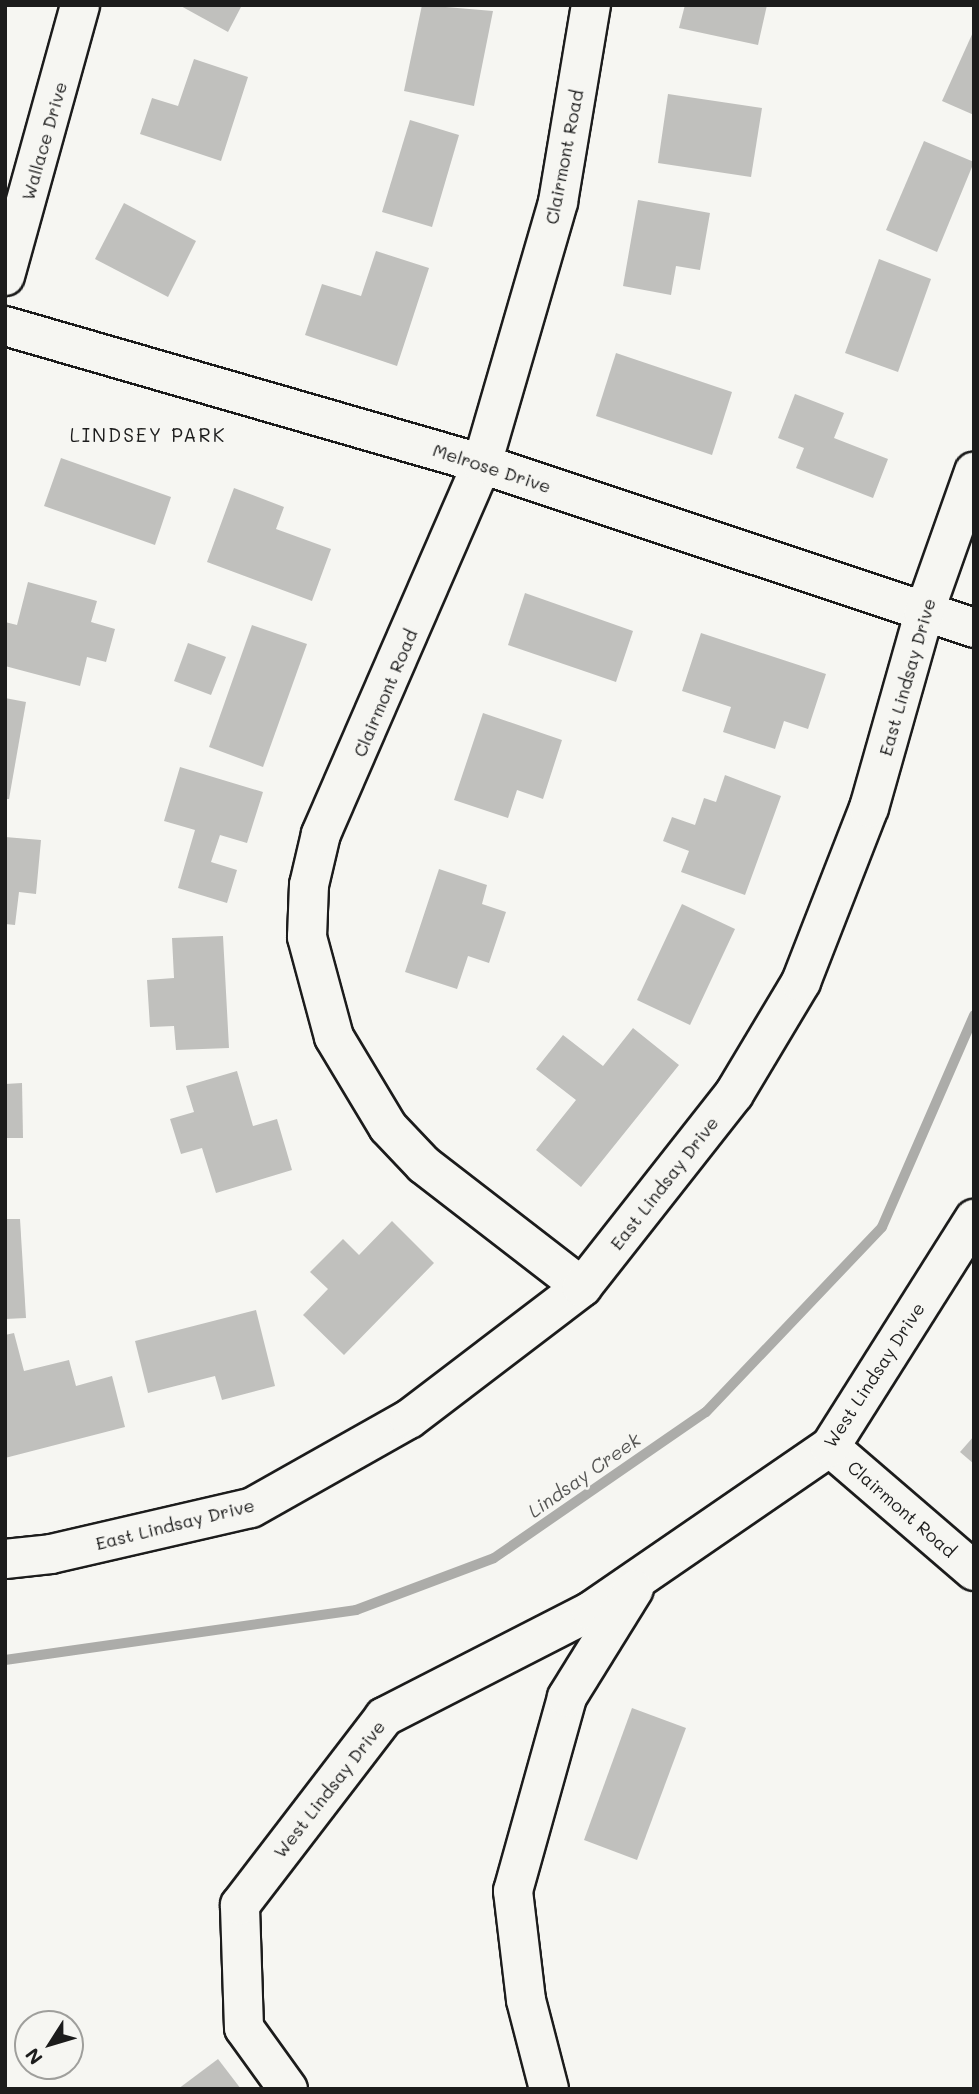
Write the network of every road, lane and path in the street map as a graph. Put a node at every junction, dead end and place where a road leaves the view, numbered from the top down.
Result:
1 (80, 5) edge
2 (591, 5) edge
3 (5, 276) edge
4 (5, 326) edge
5 (482, 464) junction
6 (974, 472) edge
7 (924, 613) junction
8 (974, 628) edge
9 (974, 1219) edge
10 (582, 1287) junction
11 (831, 1447) junction
12 (5, 1559) edge
13 (974, 1571) edge
14 (643, 1575) junction
15 (289, 2089) edge
16 (549, 2089) edge

1 - 3 street, Wallace Drive
2 - 5 street, Clairmont Road
4 - 5 street, Melrose Drive
5 - 7 street, Melrose Drive
5 - 10 street, Clairmont Road
6 - 7 street, East Lindsay Drive
7 - 8 street, Melrose Drive
7 - 10 street, East Lindsay Drive
9 - 11 street, West Lindsay Drive
10 - 12 street, East Lindsay Drive
11 - 13 street, Clairmont Road
11 - 14 street, West Lindsay Drive
14 - 15 street, West Lindsay Drive
14 - 16 street, West Lindsay Drive

